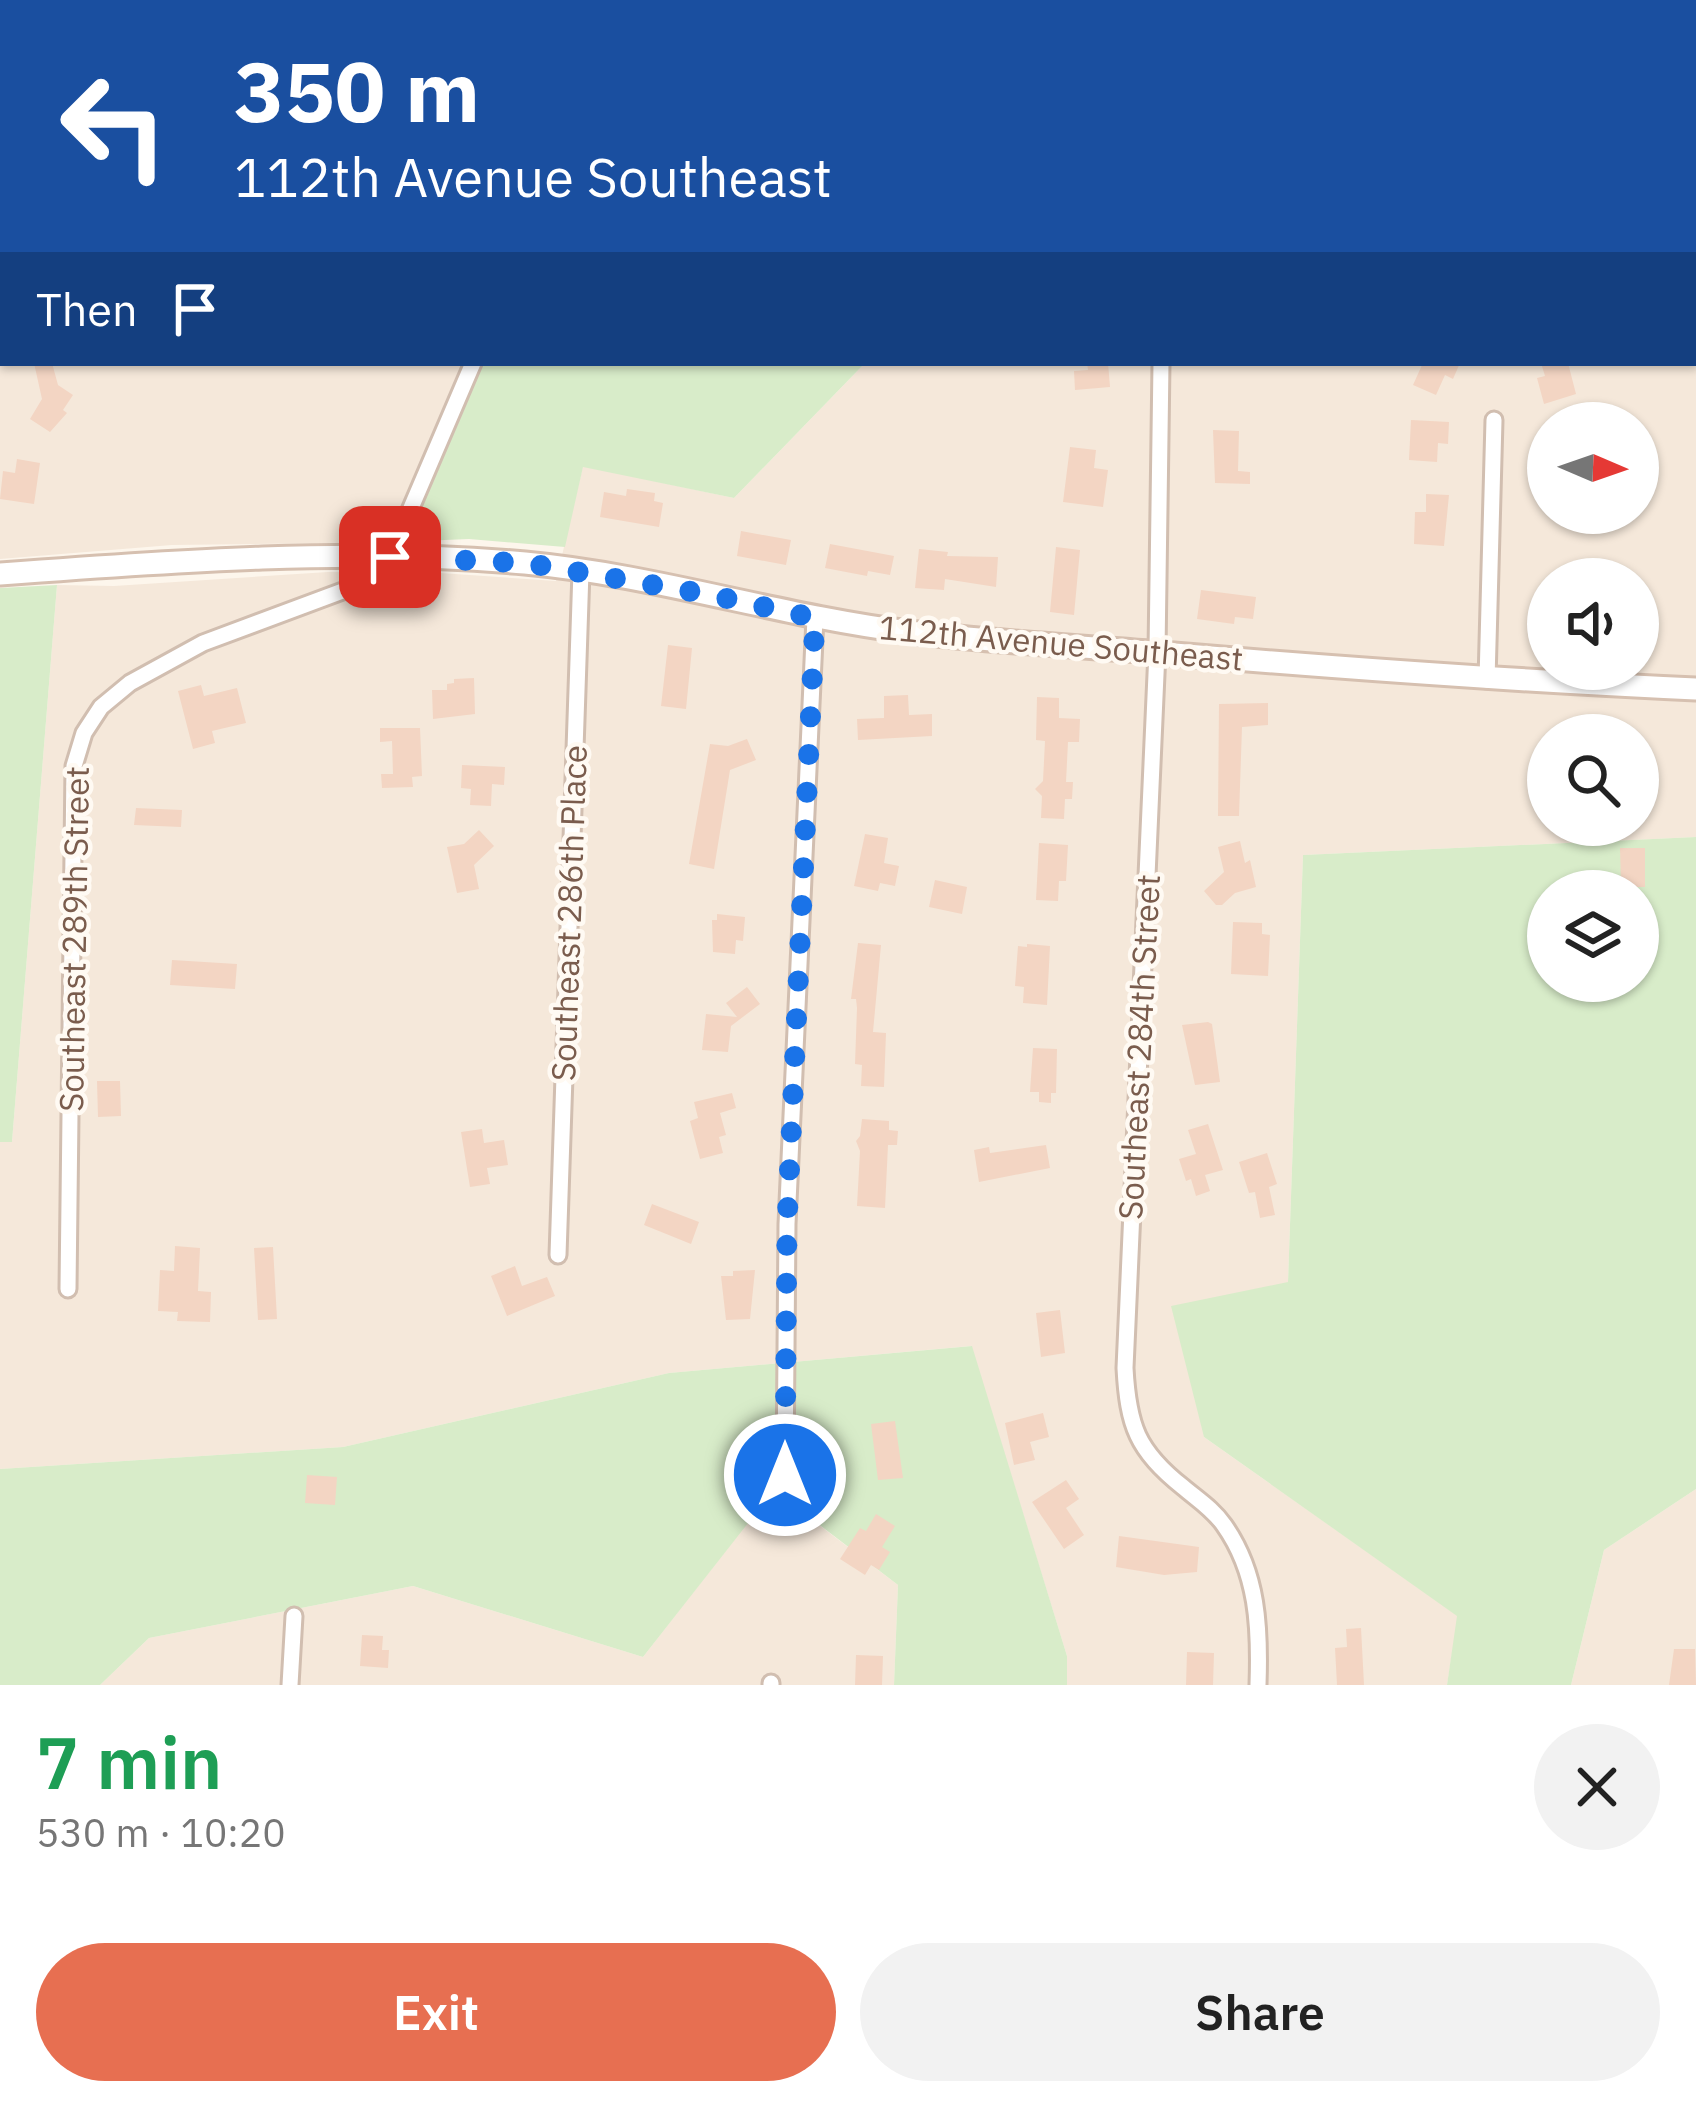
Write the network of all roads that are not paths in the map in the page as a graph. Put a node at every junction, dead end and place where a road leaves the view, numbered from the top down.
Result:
1 (472, 366) edge
2 (1161, 366) edge
3 (1494, 420) dead end
4 (390, 557) junction
5 (580, 571) junction
6 (0, 574) edge
7 (815, 618) junction
8 (1156, 652) junction
9 (1487, 680) junction
10 (1696, 689) edge
11 (558, 1255) dead end
12 (68, 1289) dead end
13 (785, 1475) dead end
14 (294, 1616) dead end
15 (290, 1685) edge
16 (1258, 1685) edge

1 - 4 street
2 - 8 street, Southeast 284th Street
3 - 9 street
4 - 5 street, 112th Avenue Southeast
4 - 6 street, 112th Avenue Southeast
4 - 12 street, Southeast 289th Street
5 - 7 street, 112th Avenue Southeast
5 - 11 street, Southeast 286th Place
7 - 8 street, 112th Avenue Southeast
7 - 13 street
8 - 9 street, 112th Avenue Southeast
8 - 16 street, Southeast 284th Street
9 - 10 street, 112th Avenue Southeast
14 - 15 street

